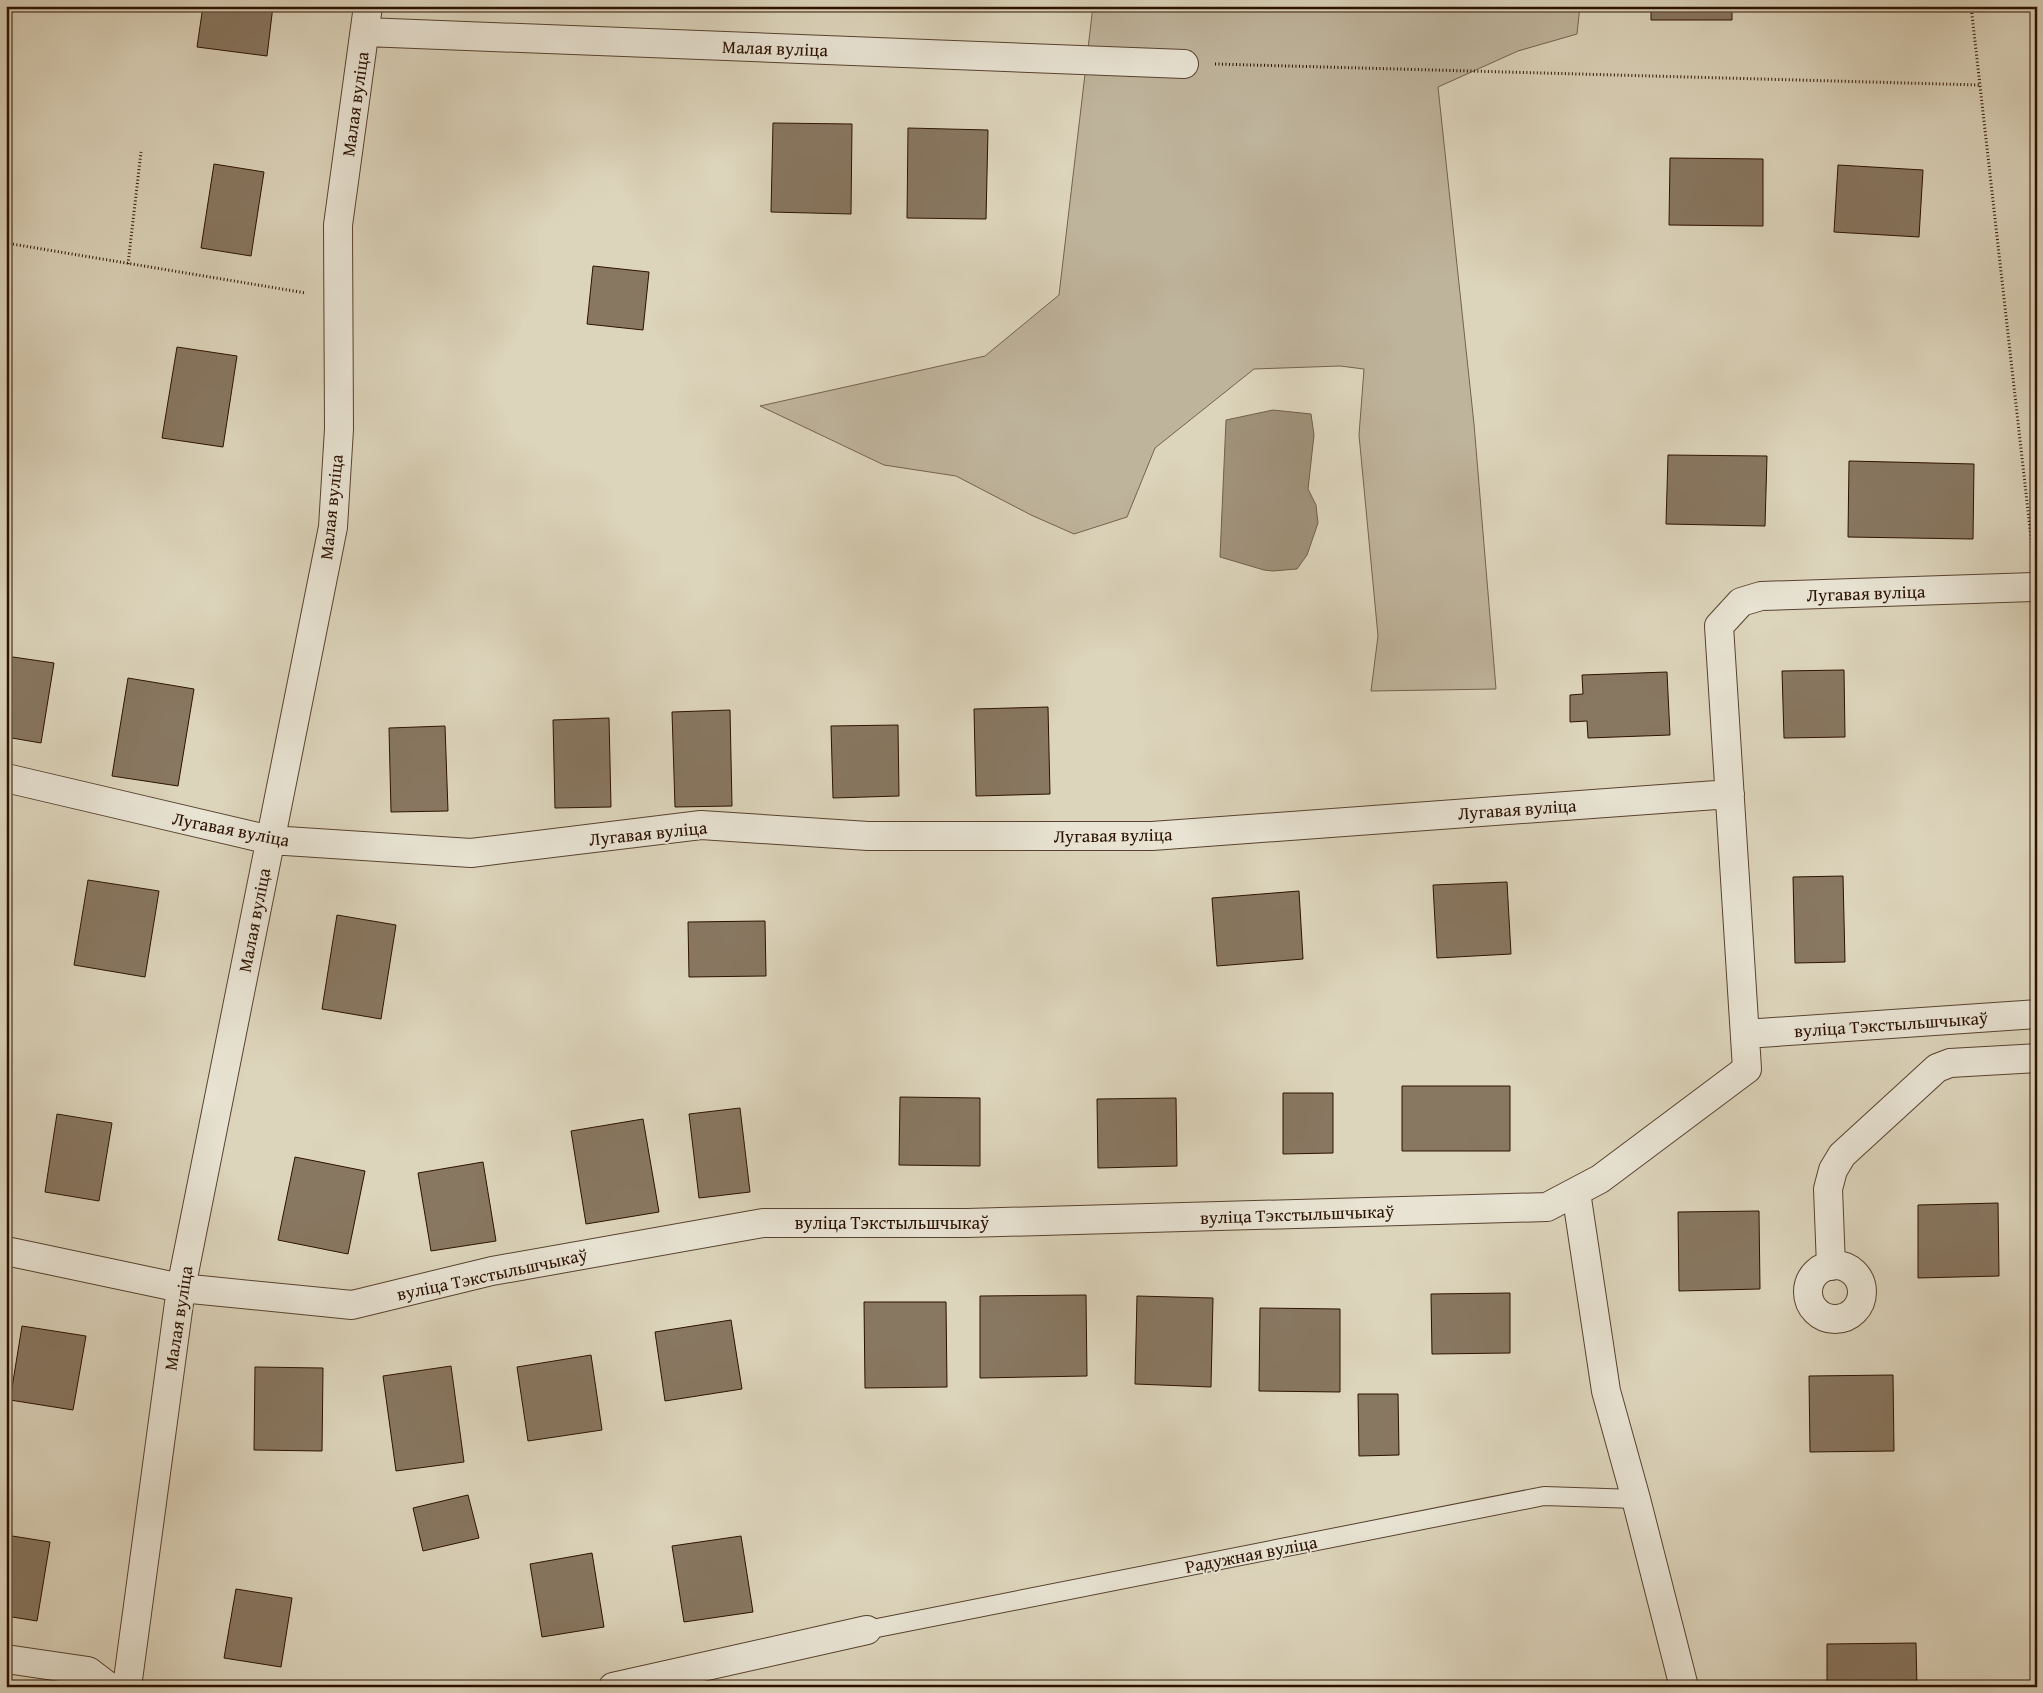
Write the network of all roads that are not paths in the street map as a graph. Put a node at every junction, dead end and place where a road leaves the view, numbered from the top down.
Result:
1 (367, 19) edge
2 (1184, 64) road end
3 (2036, 576) edge
4 (6, 778) edge
5 (1730, 794) junction
6 (270, 840) junction
7 (2037, 1014) edge
8 (1745, 1034) junction
9 (2037, 1058) edge
10 (1576, 1192) junction
11 (6, 1252) edge
12 (1831, 1266) dead end
13 (181, 1288) junction
14 (1636, 1499) junction
15 (867, 1630) joint
16 (6, 1659) edge
17 (109, 1687) edge
18 (127, 1687) edge
19 (613, 1687) edge
20 (1684, 1687) edge

1 - 2 street, Малая вуліца
1 - 6 street, Малая вуліца
3 - 5 street, Лугавая вуліца
4 - 6 street, Лугавая вуліца
5 - 6 street, Лугавая вуліца
5 - 8 street
6 - 13 street, Малая вуліца
7 - 8 street, вуліца Тэкстыльшчыкаў
8 - 10 street, вуліца Тэкстыльшчыкаў
9 - 12 street
10 - 13 street, вуліца Тэкстыльшчыкаў
10 - 14 street
11 - 13 street, вуліца Тэкстыльшчыкаў
13 - 18 street, Малая вуліца
14 - 15 lane, Радужная вуліца
14 - 20 street
15 - 19 street
16 - 17 street

